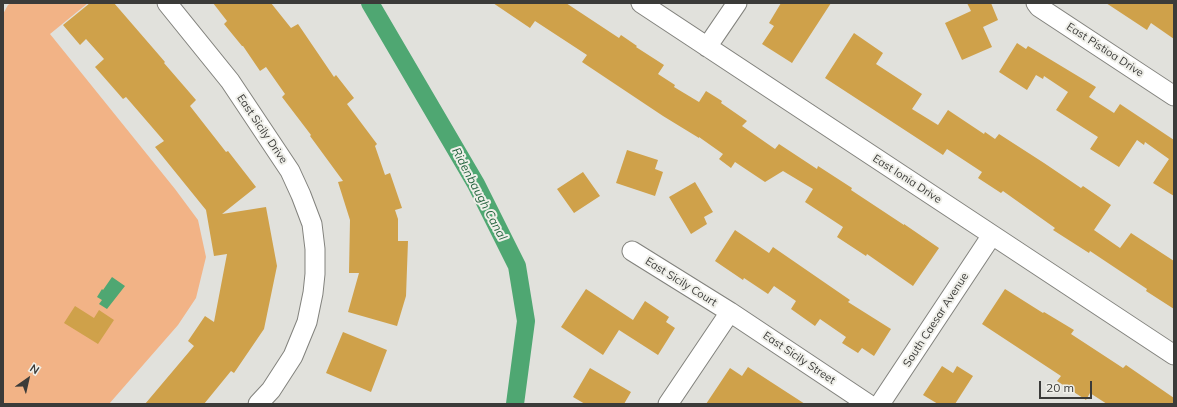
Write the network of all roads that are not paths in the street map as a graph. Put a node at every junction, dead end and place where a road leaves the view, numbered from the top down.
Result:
1 (167, 3) edge
2 (641, 3) edge
3 (737, 3) edge
4 (1036, 3) edge
5 (707, 47) junction
6 (1174, 96) edge
7 (992, 235) junction
8 (632, 251) dead end
9 (730, 312) junction
10 (1174, 355) edge
11 (258, 404) edge
12 (668, 404) edge
13 (868, 404) edge
14 (880, 404) edge

1 - 11 street, East Sicily Drive
2 - 5 street, East Ionia Drive
3 - 5 street
4 - 6 street, East Pistioa Drive
5 - 7 street, East Ionia Drive
7 - 10 street, East Ionia Drive
7 - 14 street, South Caesar Avenue
8 - 9 street, East Sicily Court
9 - 12 street
9 - 13 street, East Sicily Street

